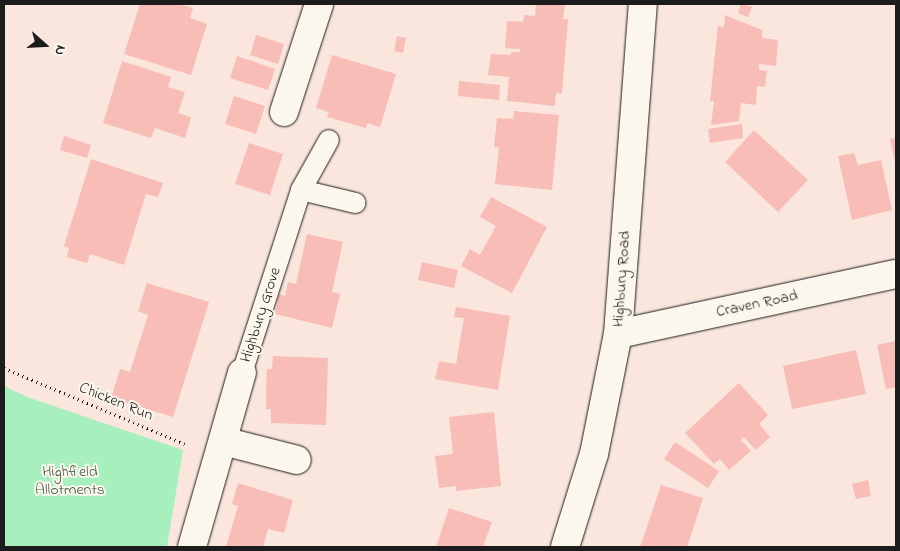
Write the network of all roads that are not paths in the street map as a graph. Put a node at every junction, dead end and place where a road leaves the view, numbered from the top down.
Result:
1 (319, 4) edge
2 (643, 4) edge
3 (284, 112) dead end
4 (329, 140) dead end
5 (301, 190) junction
6 (354, 203) dead end
7 (896, 274) edge
8 (618, 334) junction
9 (242, 373) joint
10 (221, 449) junction
11 (297, 460) dead end
12 (192, 547) edge
13 (565, 547) edge

1 - 3 street
2 - 8 street, Highbury Road
4 - 5 lane, Highbury Grove
5 - 6 lane
5 - 9 lane, Highbury Grove
7 - 8 street, Craven Road
8 - 13 street, Highbury Road
9 - 10 street, Highbury Grove
10 - 11 street
10 - 12 street, Highbury Grove

